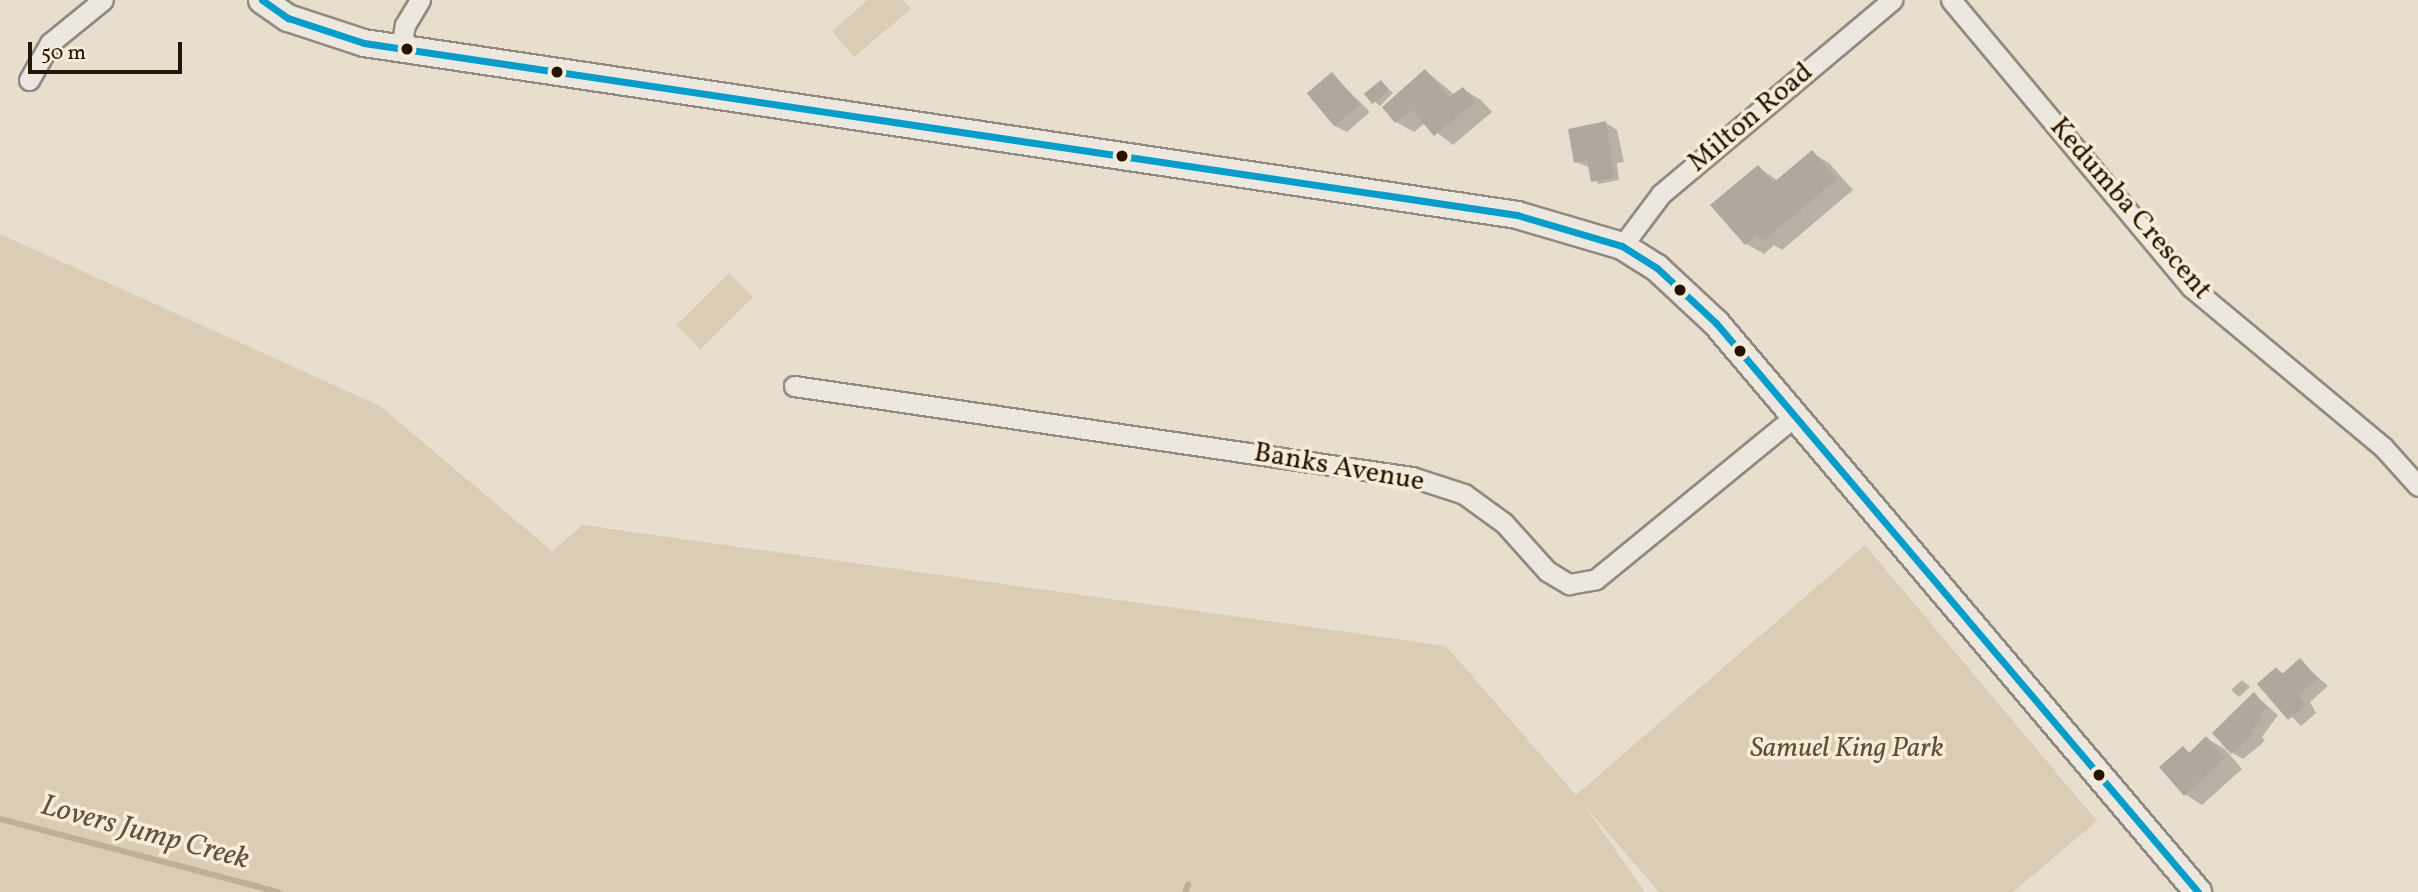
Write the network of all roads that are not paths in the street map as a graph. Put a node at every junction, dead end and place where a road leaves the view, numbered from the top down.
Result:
1 (103, 0) edge
2 (262, 0) edge
3 (420, 0) edge
4 (1892, 0) edge
5 (1951, 0) edge
6 (401, 49) junction
7 (29, 80) dead end
8 (1622, 246) junction
9 (794, 386) dead end
10 (1794, 417) junction
11 (2418, 486) edge
12 (2198, 892) edge

1 - 7 street
2 - 6 main road
3 - 6 street
4 - 8 street, Milton Road
5 - 11 street, Kedumba Crescent
6 - 8 main road
8 - 10 main road
9 - 10 street, Banks Avenue
10 - 12 main road

